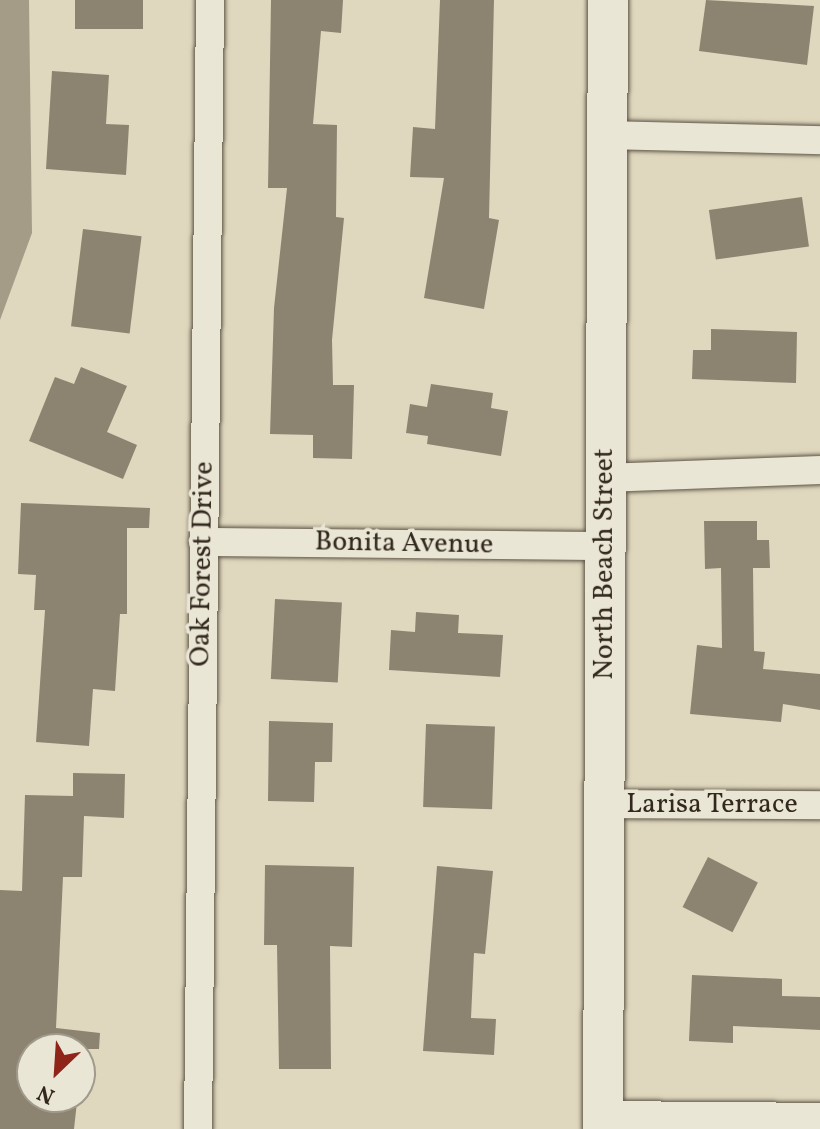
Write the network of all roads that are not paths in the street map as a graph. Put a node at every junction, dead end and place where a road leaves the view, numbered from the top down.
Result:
1 (210, 0) edge
2 (608, 0) edge
3 (608, 135) junction
4 (820, 140) edge
5 (820, 470) edge
6 (604, 478) junction
7 (203, 542) junction
8 (604, 546) junction
9 (604, 804) junction
10 (820, 805) edge
11 (820, 1117) edge
12 (603, 1122) edge
13 (198, 1129) edge

1 - 7 street, Oak Forest Drive
2 - 3 street, North Beach Street
3 - 4 street
3 - 6 street, North Beach Street
5 - 6 street
6 - 8 street, North Beach Street
7 - 8 street, Bonita Avenue
7 - 13 street, Oak Forest Drive
8 - 9 street, North Beach Street
9 - 10 street, Larisa Terrace
9 - 12 street, North Beach Street
11 - 12 street

